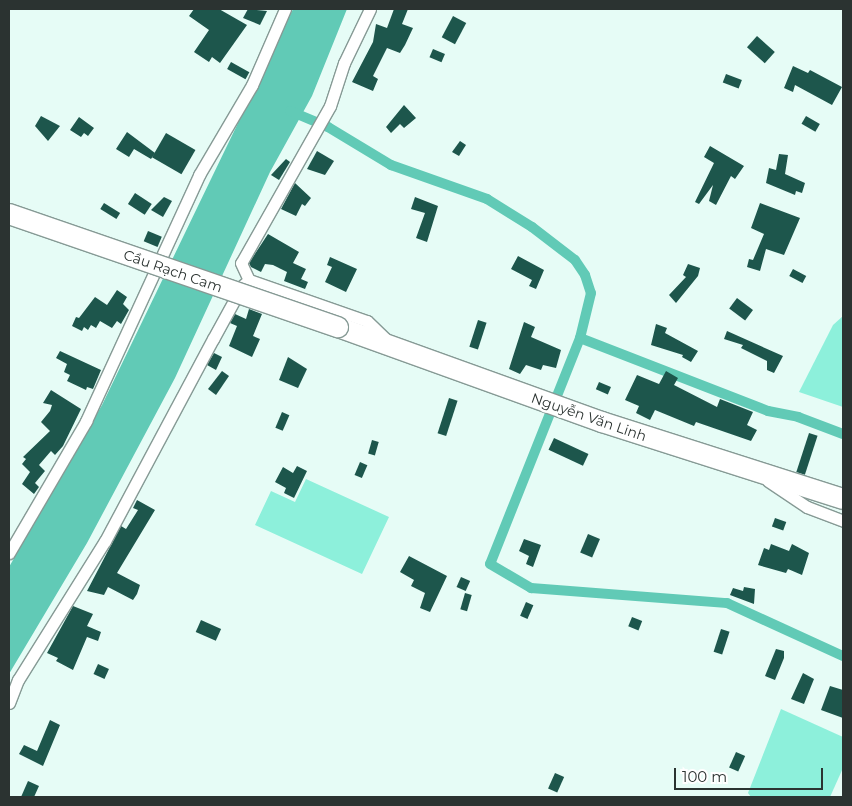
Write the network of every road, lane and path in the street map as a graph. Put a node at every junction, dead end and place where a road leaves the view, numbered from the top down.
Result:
1 (285, 9) edge
2 (370, 9) edge
3 (9, 214) edge
4 (249, 280) junction
5 (338, 327) joint
6 (394, 349) junction
7 (758, 474) junction
8 (843, 499) edge
9 (843, 521) edge
10 (9, 553) edge
11 (9, 703) edge

1 - 10 street
2 - 4 street
3 - 5 highway, Cầu Rạch Cam, bridge
4 - 6 street
4 - 11 street
5 - 6 highway, Nguyễn Văn Linh
6 - 7 highway, Nguyễn Văn Linh
7 - 8 highway, Nguyễn Văn Linh
7 - 9 street

